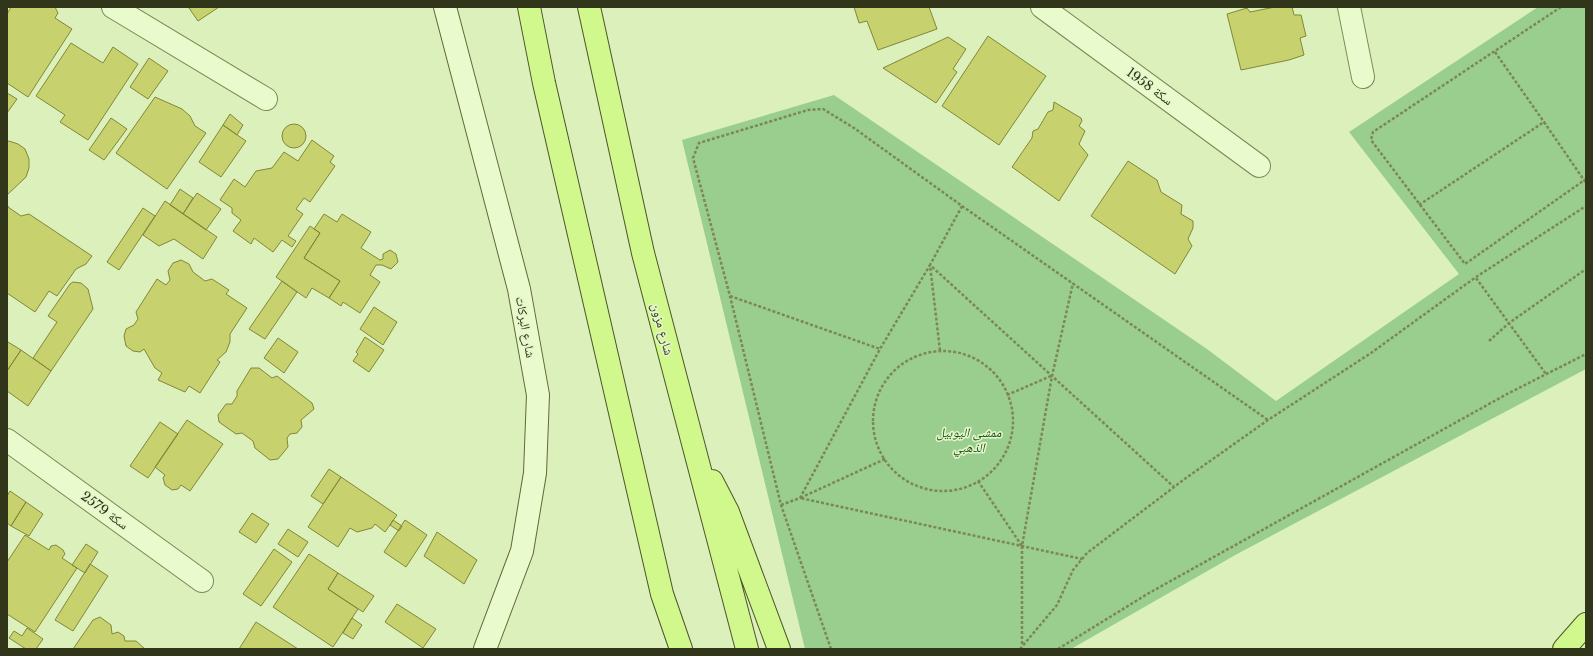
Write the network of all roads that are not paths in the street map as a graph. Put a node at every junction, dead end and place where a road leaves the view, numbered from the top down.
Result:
1 (112, 7) edge
2 (445, 7) edge
3 (529, 7) edge
4 (590, 7) edge
5 (1042, 7) edge
6 (1348, 7) edge
7 (1363, 77) dead end
8 (266, 99) dead end
9 (1259, 166) dead end
10 (7, 440) edge
11 (693, 444) junction
12 (202, 581) dead end
13 (662, 594) junction
14 (1586, 624) edge
15 (485, 649) edge
16 (666, 649) edge
17 (682, 649) edge
18 (746, 649) edge
19 (779, 649) edge
20 (1564, 649) edge

1 - 8 street
2 - 15 street, شارع البركات
3 - 13 main road
4 - 11 main road, شارع مزون
5 - 9 street, سكة 1958
6 - 7 street
10 - 12 street, سكة 2579
11 - 18 main road, شارع مزون
11 - 19 main road
13 - 16 main road
13 - 17 main road
14 - 20 main road

